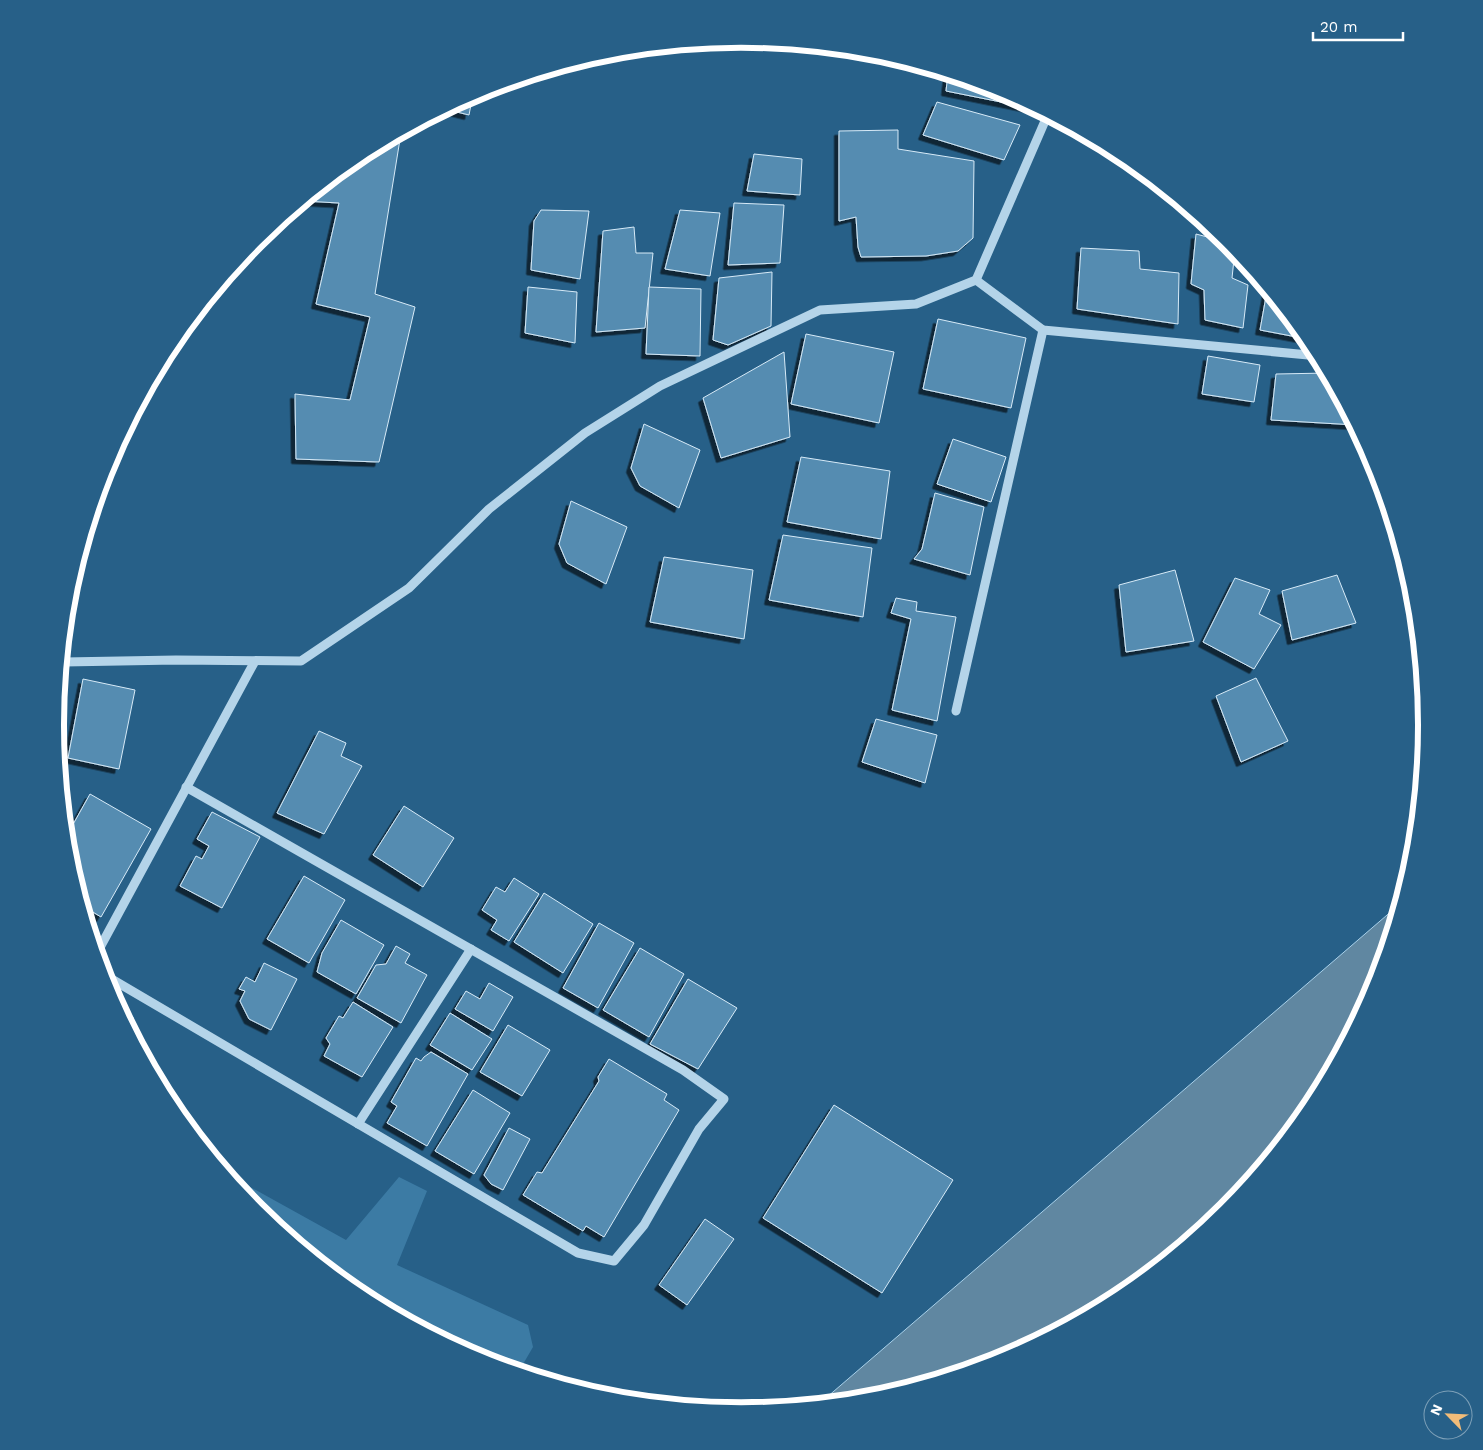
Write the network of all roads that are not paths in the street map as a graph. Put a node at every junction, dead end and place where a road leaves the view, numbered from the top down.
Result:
1 (1046, 119) edge
2 (976, 280) junction
3 (1043, 330) junction
4 (1309, 355) edge
5 (255, 661) junction
6 (67, 662) edge
7 (956, 711) dead end
8 (186, 787) junction
9 (101, 946) edge
10 (471, 949) junction
11 (115, 981) edge
12 (358, 1124) junction

1 - 2 street
2 - 3 street
2 - 5 street
3 - 4 street
3 - 7 street
5 - 6 street
5 - 8 street
8 - 9 street
8 - 10 street
10 - 12 street
10 - 12 street
11 - 12 street

